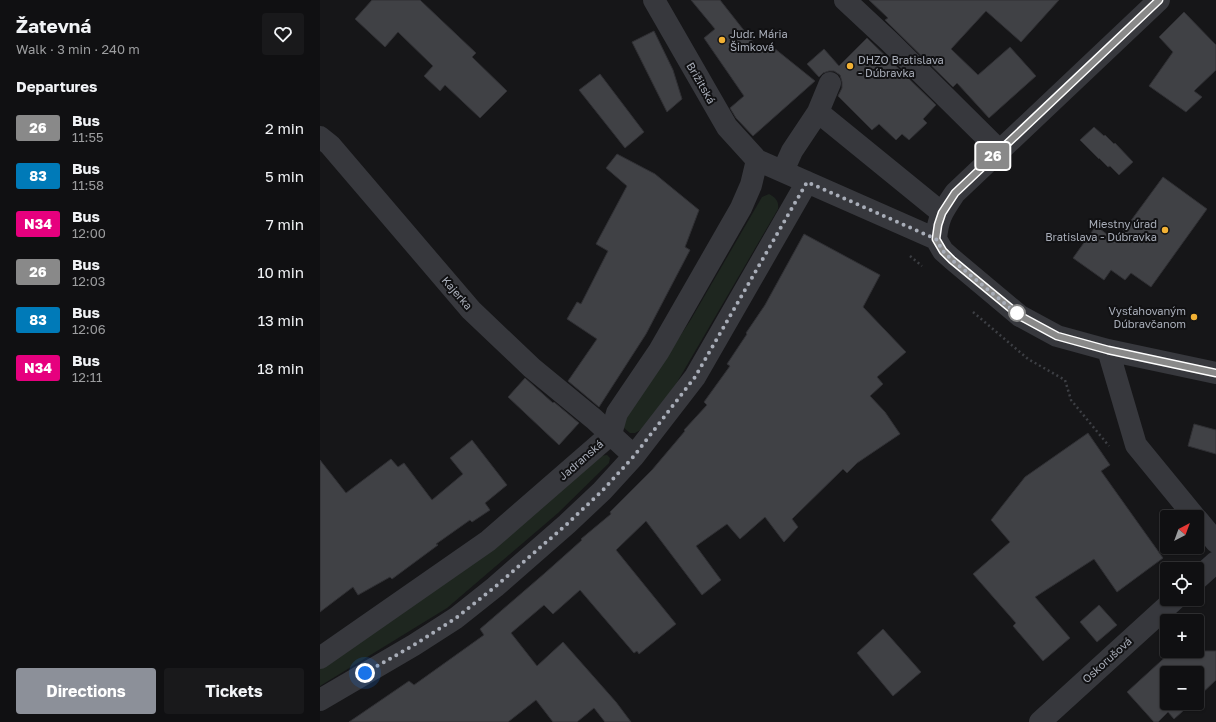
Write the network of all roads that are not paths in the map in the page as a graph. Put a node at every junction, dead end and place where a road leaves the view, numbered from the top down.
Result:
1 (654, 0) edge
2 (845, 0) edge
3 (1159, 0) edge
4 (830, 83) dead end
5 (818, 112) junction
6 (320, 136) edge
7 (999, 150) junction
8 (757, 160) junction
9 (783, 171) junction
10 (807, 182) junction
11 (942, 213) junction
12 (936, 239) junction
13 (1108, 350) junction
14 (1216, 373) edge
15 (611, 434) junction
16 (634, 456) junction
17 (1189, 510) edge
18 (1204, 528) edge
19 (1216, 542) edge
20 (1216, 562) edge
21 (1204, 573) edge
22 (1167, 606) edge
23 (320, 658) edge
24 (320, 700) edge
25 (1040, 722) edge

1 - 8 street, Brižitská
2 - 7 street
3 - 7 street
4 - 5 street
5 - 9 street
5 - 11 street
6 - 15 street, Kajerka
7 - 11 street
8 - 9 street
8 - 15 street, Jadranská
9 - 10 street
10 - 12 street
10 - 16 street
11 - 12 street
12 - 13 street
13 - 14 street
13 - 17 street
15 - 16 street, Kajerka
15 - 23 street, Jadranská
16 - 24 street
18 - 19 street
20 - 21 street
22 - 25 street, Oskorušová

